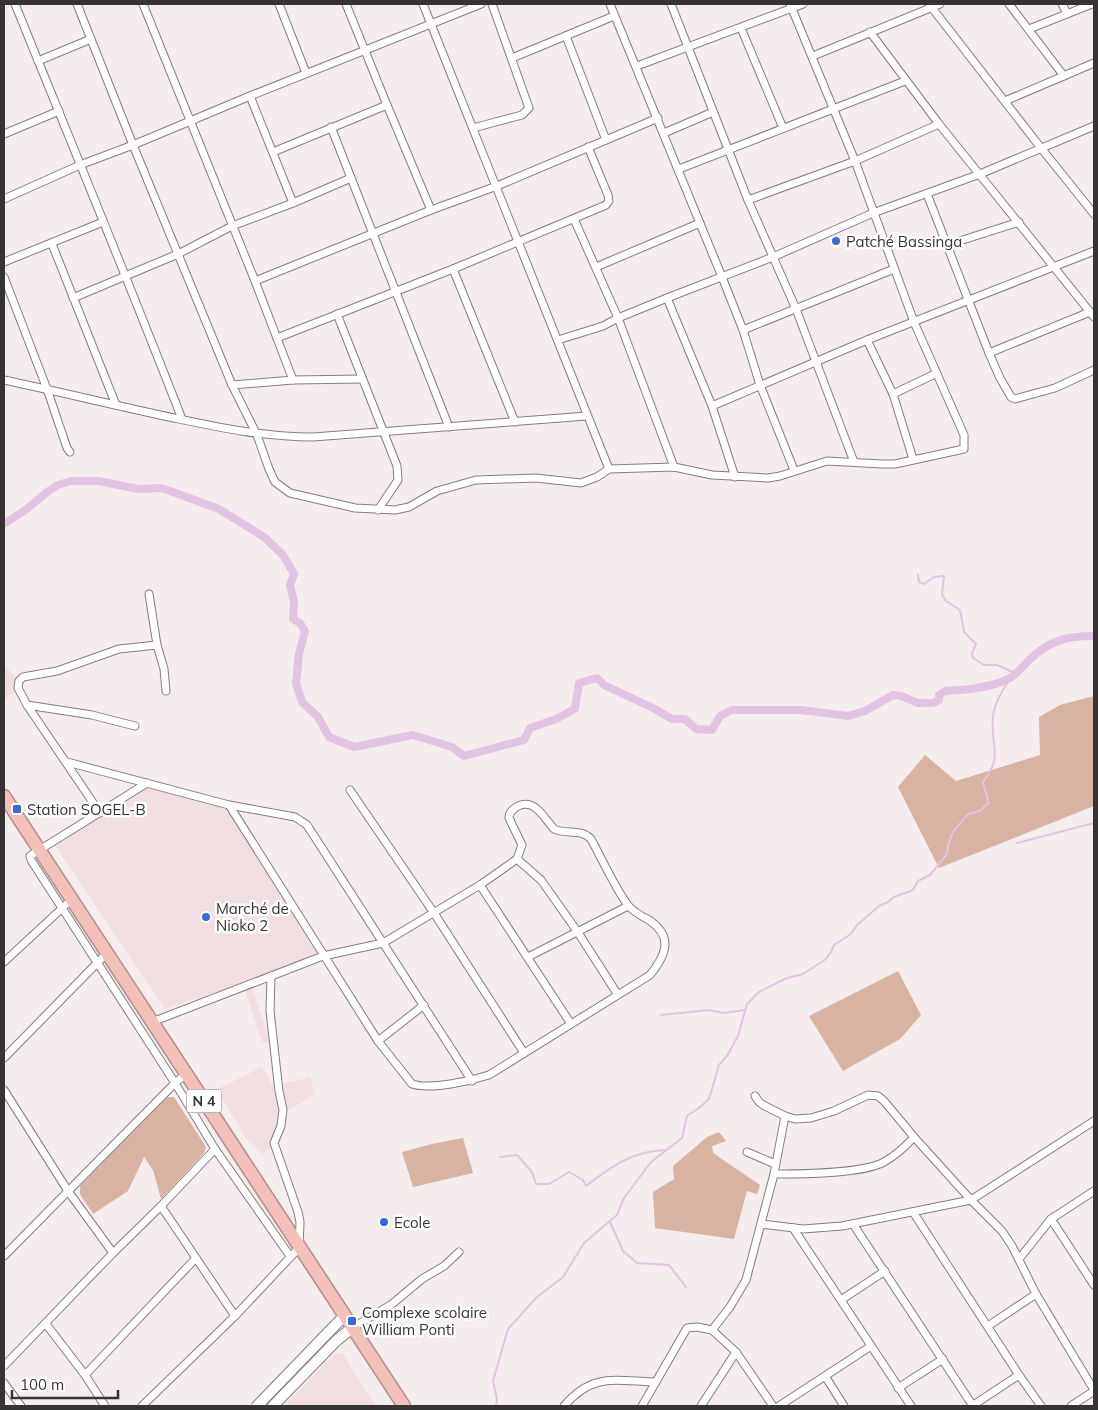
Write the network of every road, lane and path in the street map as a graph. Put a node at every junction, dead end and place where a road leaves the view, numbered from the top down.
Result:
1 (15, 4) edge
2 (77, 4) edge
3 (143, 4) edge
4 (279, 4) edge
5 (346, 4) edge
6 (424, 4) edge
7 (481, 4) edge
8 (492, 4) edge
9 (610, 4) edge
10 (671, 4) edge
11 (803, 4) edge
12 (940, 4) edge
13 (1009, 4) edge
14 (1062, 4) edge
15 (1092, 4) edge
16 (930, 5) edge
17 (791, 6) edge
18 (1067, 13) junction
19 (614, 16) junction
20 (431, 23) junction
21 (741, 28) junction
22 (1028, 29) junction
23 (870, 32) junction
24 (566, 36) junction
25 (91, 39) junction
26 (687, 46) junction
27 (364, 50) junction
28 (813, 56) junction
29 (512, 58) junction
30 (38, 60) junction
31 (1094, 63) edge
32 (636, 66) junction
33 (306, 73) junction
34 (1064, 76) junction
35 (905, 81) junction
36 (250, 96) junction
37 (1005, 101) junction
38 (387, 105) junction
39 (833, 109) junction
40 (59, 111) junction
41 (713, 112) junction
42 (658, 118) junction
43 (191, 121) junction
44 (939, 124) junction
45 (1094, 126) edge
46 (331, 127) junction
47 (473, 128) junction
48 (783, 128) junction
49 (5, 131) edge
50 (664, 133) junction
51 (606, 140) junction
52 (133, 145) junction
53 (588, 147) junction
54 (1041, 148) junction
55 (728, 149) junction
56 (273, 152) junction
57 (855, 161) junction
58 (80, 165) junction
59 (679, 169) junction
60 (980, 174) junction
61 (351, 178) junction
62 (497, 186) junction
63 (927, 194) junction
64 (4, 198) edge
65 (748, 200) junction
66 (293, 203) junction
67 (431, 210) junction
68 (874, 213) junction
69 (1094, 214) edge
70 (574, 219) junction
71 (103, 222) junction
72 (1019, 222) junction
73 (700, 223) junction
74 (232, 226) junction
75 (373, 232) junction
76 (518, 241) junction
77 (52, 244) junction
78 (947, 245) junction
79 (1094, 251) edge
80 (178, 254) junction
81 (773, 257) junction
82 (4, 262) edge
83 (1054, 266) junction
84 (596, 267) junction
85 (453, 269) junction
86 (894, 269) junction
87 (126, 276) junction
88 (4, 277) edge
89 (722, 278) junction
90 (255, 281) junction
91 (396, 290) junction
92 (73, 298) junction
93 (667, 298) junction
94 (968, 300) junction
95 (796, 309) junction
96 (337, 314) junction
97 (1092, 315) edge
98 (618, 318) junction
99 (914, 322) junction
100 (743, 330) junction
101 (277, 338) junction
102 (558, 340) junction
103 (867, 340) junction
104 (989, 353) junction
105 (816, 362) junction
106 (1094, 370) edge
107 (937, 373) junction
108 (362, 379) junction
109 (4, 380) edge
110 (293, 380) junction
111 (232, 385) junction
112 (760, 385) junction
113 (47, 389) junction
114 (893, 394) junction
115 (116, 405) junction
116 (712, 406) junction
117 (587, 416) junction
118 (182, 419) junction
119 (515, 422) junction
120 (449, 427) junction
121 (385, 432) junction
122 (257, 435) junction
123 (70, 452) dead end
124 (913, 459) junction
125 (854, 462) junction
126 (674, 467) junction
127 (609, 469) junction
128 (794, 470) junction
129 (735, 477) junction
130 (378, 510) junction
131 (149, 594) dead end
132 (157, 645) junction
133 (166, 690) dead end
134 (27, 705) junction
135 (135, 726) dead end
136 (67, 762) junction
137 (147, 783) junction
138 (350, 790) dead end
139 (4, 796) edge
140 (229, 805) junction
141 (100, 813) junction
142 (39, 850) junction
143 (517, 859) junction
144 (480, 885) junction
145 (71, 900) junction
146 (628, 906) junction
147 (60, 908) junction
148 (434, 913) junction
149 (578, 931) junction
150 (384, 943) junction
151 (107, 953) junction
152 (323, 956) junction
153 (528, 957) junction
154 (4, 962) edge
155 (97, 963) junction
156 (271, 976) junction
157 (618, 995) junction
158 (424, 1005) junction
159 (152, 1022) junction
160 (571, 1024) junction
161 (378, 1041) junction
162 (524, 1053) junction
163 (4, 1058) edge
164 (186, 1074) junction
165 (472, 1081) junction
166 (174, 1083) junction
167 (4, 1090) edge
168 (755, 1096) dead end
169 (785, 1116) junction
170 (1094, 1121) edge
171 (914, 1137) junction
172 (215, 1149) junction
173 (747, 1152) dead end
174 (775, 1164) junction
175 (774, 1174) junction
176 (68, 1190) junction
177 (1094, 1191) edge
178 (971, 1200) junction
179 (161, 1206) junction
180 (913, 1212) junction
181 (1051, 1219) junction
182 (761, 1224) junction
183 (853, 1224) junction
184 (793, 1228) junction
185 (295, 1252) junction
186 (459, 1252) dead end
187 (113, 1253) junction
188 (4, 1256) edge
189 (196, 1258) junction
190 (1019, 1259) junction
191 (884, 1271) junction
192 (1094, 1285) edge
193 (1036, 1294) junction
194 (841, 1300) junction
195 (345, 1315) junction
196 (235, 1316) junction
197 (46, 1324) junction
198 (988, 1326) junction
199 (352, 1328) junction
200 (712, 1330) junction
201 (871, 1346) junction
202 (736, 1352) junction
203 (943, 1359) junction
204 (4, 1366) edge
205 (85, 1374) junction
206 (1019, 1375) junction
207 (825, 1376) junction
208 (656, 1382) junction
209 (4, 1383) edge
210 (898, 1388) junction
211 (1094, 1391) edge
212 (567, 1405) edge
213 (704, 1405) edge
214 (21, 1406) edge
215 (105, 1406) edge
216 (142, 1406) edge
217 (257, 1406) edge
218 (273, 1406) edge
219 (404, 1406) edge
220 (642, 1406) edge
221 (773, 1406) edge
222 (779, 1406) edge
223 (844, 1406) edge
224 (911, 1406) edge
225 (973, 1406) edge
226 (1041, 1406) edge
227 (1071, 1406) edge

1 - 30 street
2 - 25 street
3 - 43 street
4 - 33 street
5 - 27 street
6 - 20 street
7 - 20 street
8 - 29 street
9 - 19 street
10 - 26 street
11 - 17 street
12 - 16 street
13 - 22 street
14 - 18 street
15 - 18 street
16 - 23 street
16 - 37 street
17 - 21 street
17 - 28 street
18 - 22 street
19 - 24 street
19 - 32 street
20 - 27 street
20 - 47 street
21 - 26 street
21 - 48 street
22 - 34 street
23 - 28 street
23 - 35 street
24 - 29 street
24 - 51 street
25 - 30 street
25 - 52 street
26 - 32 street
26 - 41 street
27 - 33 street
27 - 38 street
28 - 39 street
29 - 47 street
30 - 40 street
31 - 34 street
32 - 42 street
33 - 36 street
34 - 37 street
35 - 39 street
35 - 44 street
36 - 43 street
36 - 56 street
37 - 54 street
38 - 46 street
38 - 67 street
39 - 48 street
39 - 57 street
40 - 49 street
40 - 58 street
41 - 50 street
41 - 55 street
42 - 50 street
42 - 51 street
43 - 52 street
43 - 74 street
44 - 57 street
44 - 60 street
45 - 54 street
46 - 56 street
46 - 61 street
47 - 62 street
48 - 55 street
50 - 59 street
51 - 53 street
52 - 58 street
52 - 80 street
53 - 62 street
53 - 70 street
54 - 60 street
54 - 69 street
55 - 59 street
55 - 65 street
56 - 66 street
57 - 65 street
57 - 68 street
58 - 64 street
58 - 71 street
59 - 73 street
60 - 63 street
60 - 72 street
61 - 66 street
61 - 75 street
62 - 67 street
62 - 76 street
63 - 68 street
63 - 78 street
65 - 81 street
66 - 74 street
67 - 75 street
68 - 81 street
68 - 86 street
70 - 76 street
70 - 84 street
71 - 77 street
71 - 87 street
72 - 78 street
72 - 83 street
73 - 84 street
73 - 89 street
74 - 80 street
74 - 90 street
75 - 90 street
75 - 91 street
76 - 85 street
76 - 102 street
77 - 82 street
77 - 92 street
78 - 94 street
79 - 83 street
80 - 87 street
80 - 111 street
81 - 89 street
81 - 95 street
83 - 94 street
83 - 97 street
84 - 98 street
85 - 91 street
85 - 119 street
86 - 95 street
86 - 99 street
87 - 92 street
87 - 118 street
88 - 113 street
89 - 93 street
89 - 100 street
90 - 101 street
91 - 96 street
91 - 120 street
92 - 115 street
93 - 98 street
93 - 116 street
94 - 99 street
94 - 104 street
95 - 100 street
95 - 105 street
96 - 101 street
96 - 108 street
97 - 104 street
98 - 102 street
98 - 126 street
99 - 103 street
99 - 107 street
100 - 112 street
101 - 110 street
102 - 117 street
103 - 105 street
103 - 114 street
104 - 106 street
105 - 112 street
105 - 125 street
107 - 114 street
107 - 124 street
108 - 110 street
108 - 121 street
109 - 113 street
110 - 111 street
111 - 122 street
112 - 116 street
112 - 128 street
113 - 115 street
113 - 123 street
114 - 124 street
115 - 118 street
116 - 129 street
117 - 119 street
117 - 127 street
118 - 122 street
119 - 120 street
120 - 121 street
121 - 122 street
121 - 130 street
122 - 130 street
124 - 125 street
125 - 128 street
126 - 127 street
126 - 129 street
127 - 130 street
128 - 129 street
131 - 132 street
132 - 133 street
132 - 134 street
134 - 135 street
134 - 136 street
136 - 137 street
136 - 141 street
137 - 140 street
137 - 141 street
138 - 148 street
139 - 142 highway, N 4
140 - 150 street
140 - 152 street
141 - 142 street
142 - 145 highway, N 4
142 - 147 street
143 - 144 street
143 - 146 street
143 - 149 street
144 - 148 street
144 - 153 street
145 - 147 street
145 - 151 highway, N 4
146 - 149 street
146 - 157 street
147 - 154 street
147 - 155 street
148 - 150 street
148 - 162 street
149 - 153 street
149 - 157 street
150 - 152 street
150 - 158 street
151 - 155 street
151 - 159 highway, N 4
152 - 156 street
152 - 161 street
153 - 160 street
155 - 163 street
155 - 166 street
156 - 159 street
156 - 185 street
157 - 160 street
158 - 161 street
158 - 165 street
159 - 164 highway, N 4
160 - 162 street
161 - 165 street
162 - 165 street
164 - 166 street
164 - 185 highway, N 4
166 - 172 street
166 - 176 street
167 - 176 street
168 - 169 street
169 - 171 street
169 - 174 street
170 - 178 street
171 - 175 street
171 - 178 street
172 - 179 street
172 - 185 street
173 - 174 street
174 - 175 street
175 - 182 street
176 - 187 street
176 - 188 street
177 - 181 street
178 - 180 street
178 - 190 street
179 - 187 street
179 - 189 street
180 - 183 street
180 - 198 street
181 - 190 street
181 - 192 street
182 - 184 street
182 - 200 street
183 - 184 street
183 - 191 street
184 - 194 street
185 - 195 highway, N 4
185 - 196 street
186 - 199 street
187 - 197 street
189 - 196 street
189 - 205 street
190 - 193 street
191 - 194 street
191 - 203 street
193 - 198 street
193 - 211 street
194 - 201 street
195 - 199 highway, N 4
195 - 217 street
196 - 216 street
197 - 204 street
197 - 205 street
198 - 206 street
199 - 218 street
199 - 219 highway, N 4
200 - 202 street
200 - 208 street
201 - 207 street
201 - 210 street
202 - 213 street
202 - 221 street
203 - 210 street
203 - 225 street
205 - 215 street
206 - 225 street
206 - 226 street
207 - 222 street
207 - 223 street
208 - 212 street
208 - 220 street
209 - 214 street
210 - 224 street
211 - 227 street

